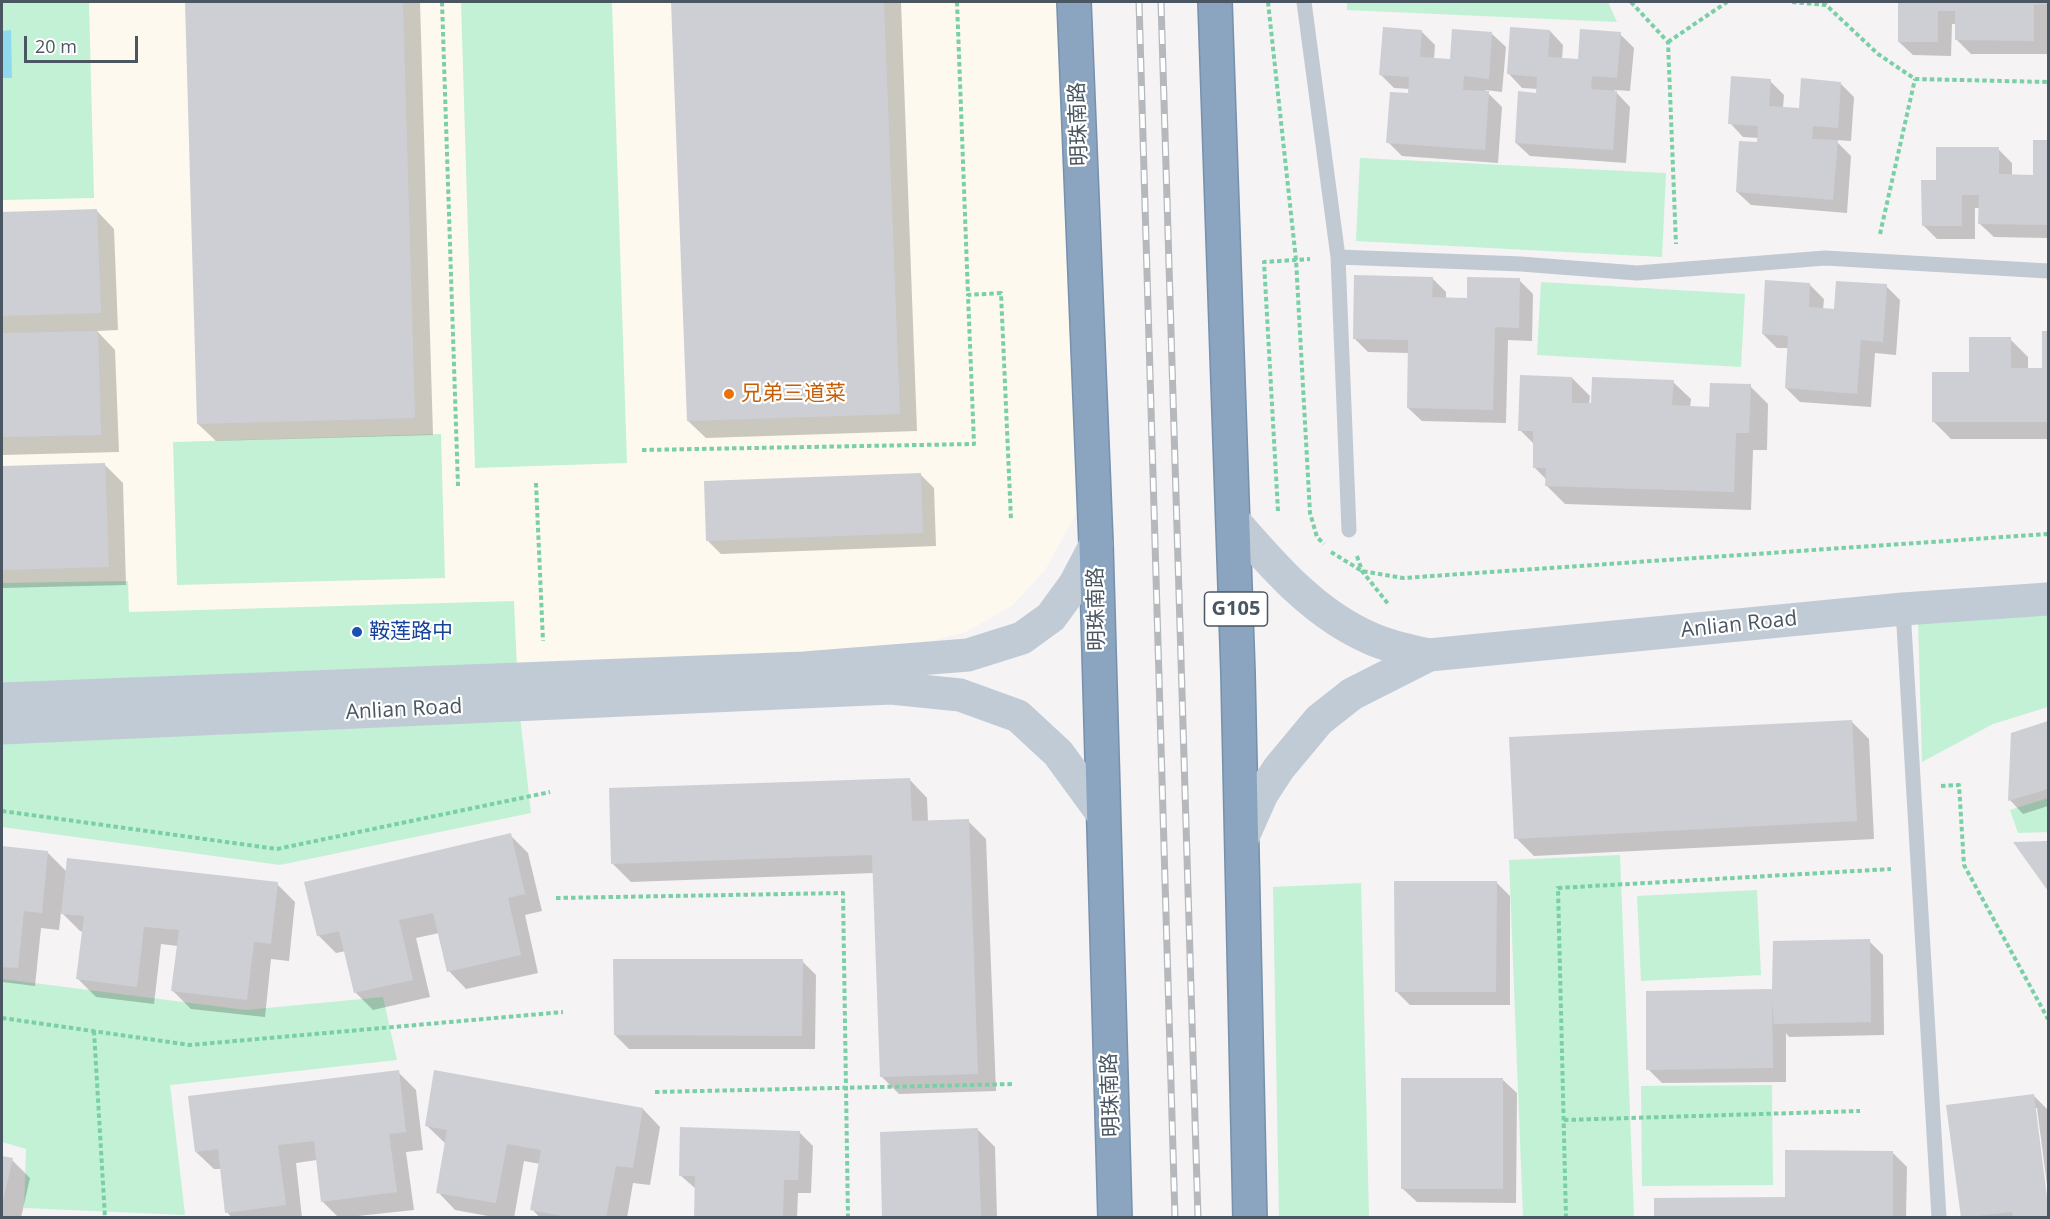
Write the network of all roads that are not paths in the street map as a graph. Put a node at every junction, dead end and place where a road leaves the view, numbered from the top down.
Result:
1 (1074, 2) edge
2 (1215, 2) edge
3 (1304, 2) edge
4 (1338, 257) junction
5 (2049, 271) edge
6 (1234, 521) junction
7 (1348, 530) road end
8 (1096, 544) junction
9 (2049, 599) edge
10 (1903, 609) junction
11 (1429, 655) junction
12 (805, 680) junction
13 (2, 699) edge
14 (2, 728) edge
15 (1102, 813) junction
16 (1242, 839) junction
17 (1115, 1218) edge
18 (1250, 1218) edge
19 (1939, 1218) edge

1 - 8 highway, 明珠南路
2 - 6 highway, G105
3 - 4 lane
4 - 5 lane
4 - 7 lane
6 - 11 street
6 - 16 highway, G105
8 - 12 street
8 - 15 highway, 明珠南路
9 - 10 street, Anlian Road
10 - 11 street, Anlian Road
10 - 19 lane
11 - 16 street
12 - 13 street, Anlian Road
12 - 14 street, Anlian Road
12 - 15 street
15 - 17 highway, 明珠南路
16 - 18 highway, G105

